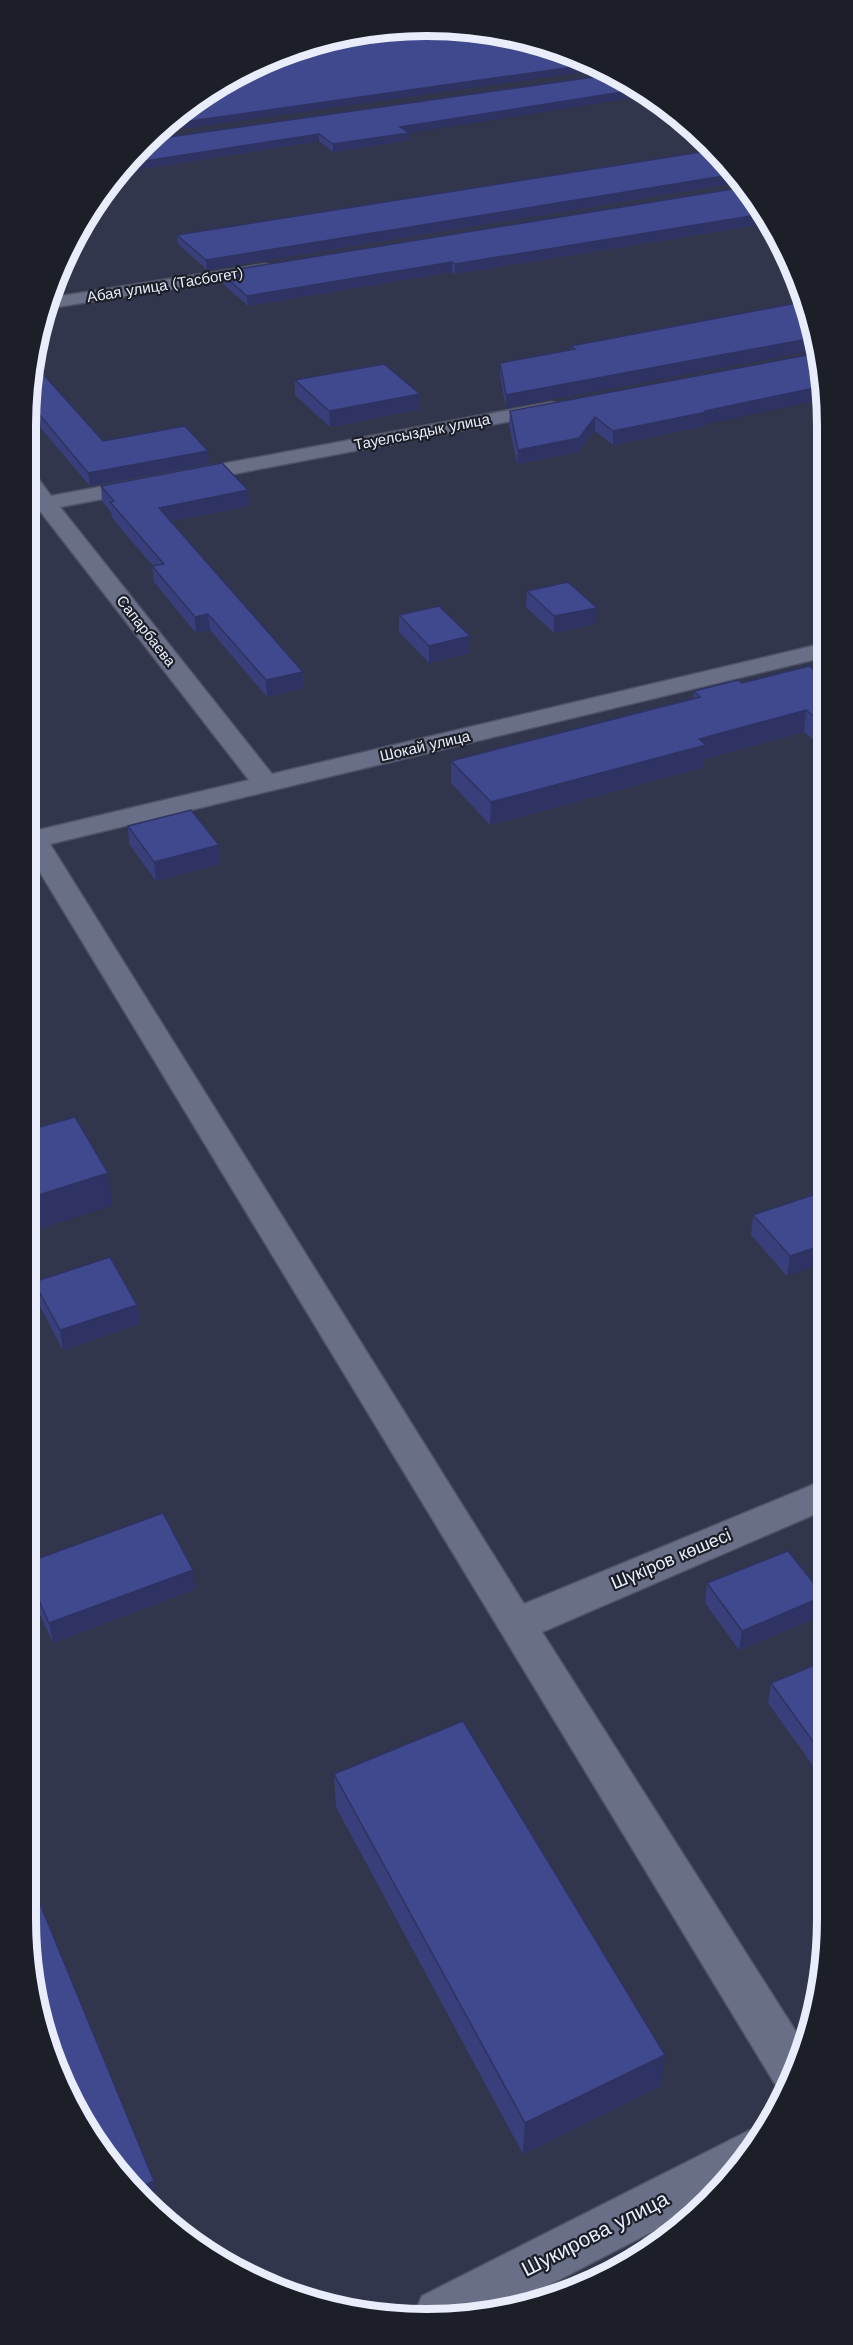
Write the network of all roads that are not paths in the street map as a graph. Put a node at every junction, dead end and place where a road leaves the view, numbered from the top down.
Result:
1 (279, 266) edge
2 (57, 302) edge
3 (573, 404) edge
4 (36, 505) edge
5 (817, 652) edge
6 (266, 784) junction
7 (36, 838) edge
8 (36, 851) edge
9 (817, 1497) edge
10 (516, 1625) junction
11 (789, 2063) edge
12 (729, 2165) edge
13 (452, 2308) edge

1 - 2 street, Абая улица (Тасбогет)
3 - 4 street, Тауелсыздык улица
4 - 6 street, Сапарбаева
5 - 6 street, Шокай улица
6 - 7 street, Шокай улица
8 - 10 street
9 - 10 street, Шүкіров көшесі
10 - 11 street
12 - 13 street, Шукирова улица

